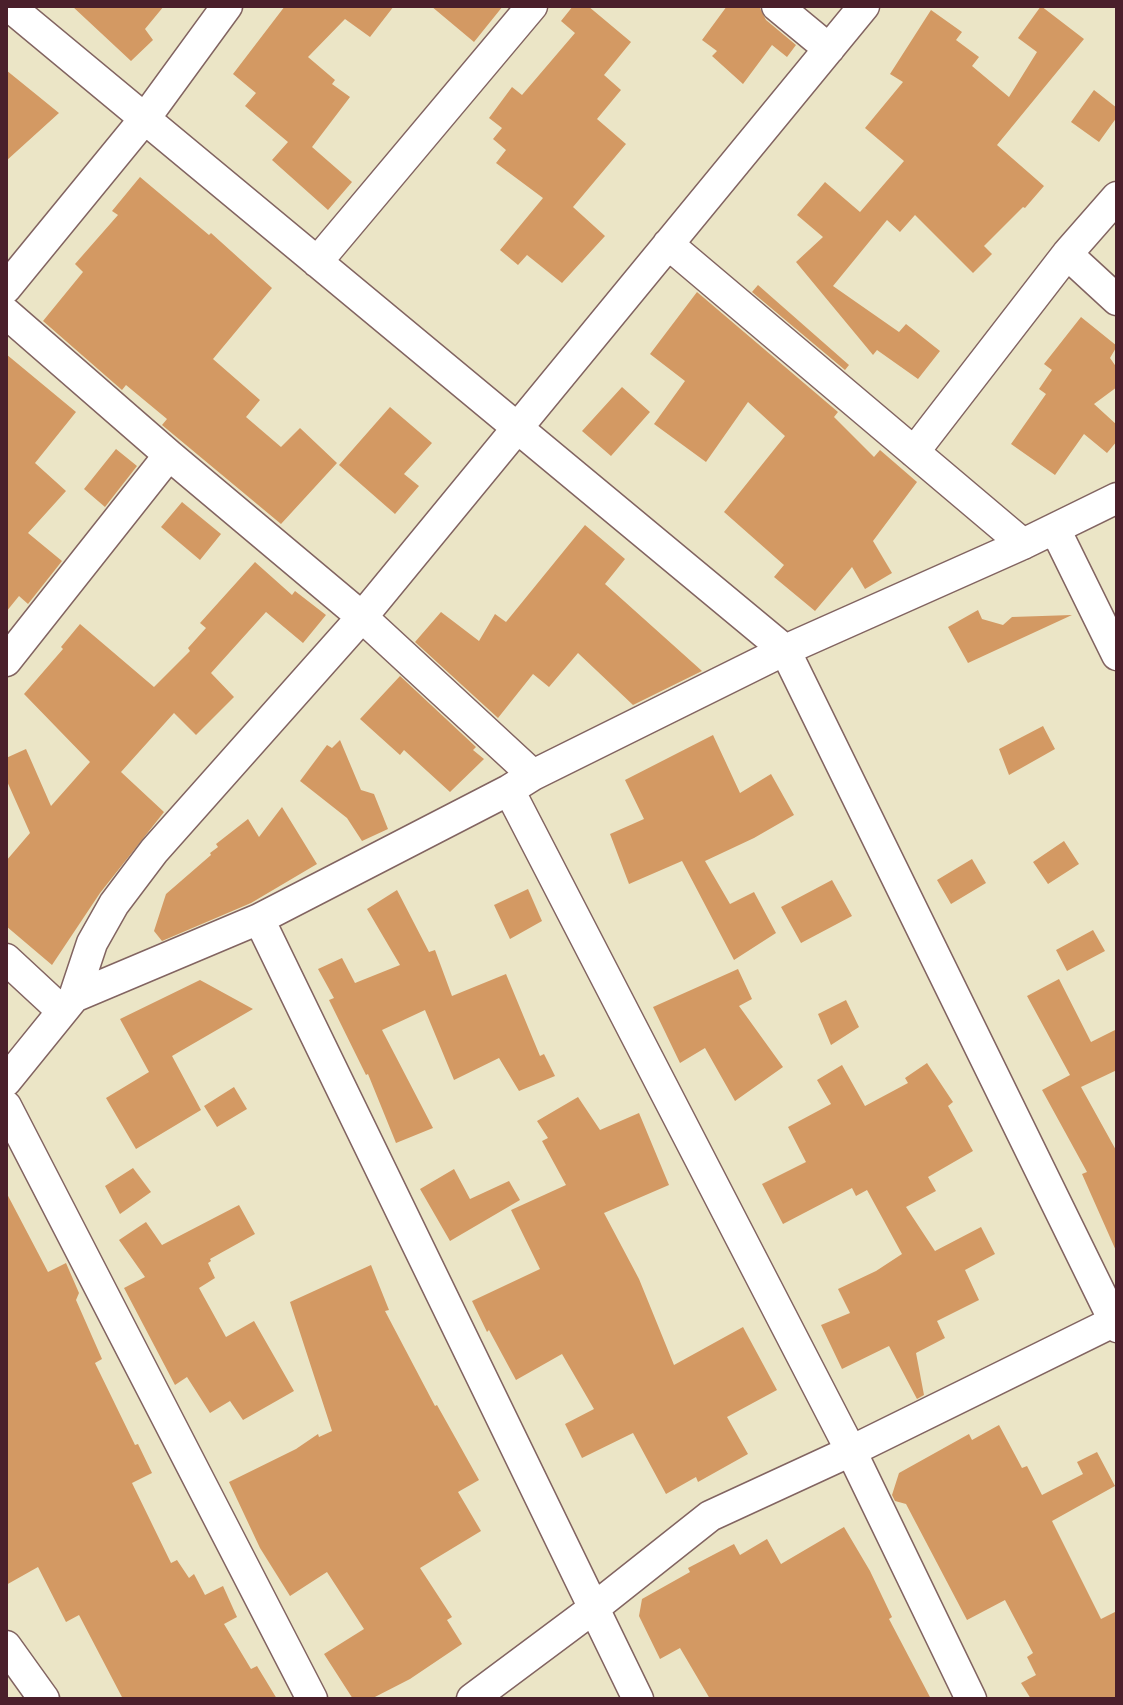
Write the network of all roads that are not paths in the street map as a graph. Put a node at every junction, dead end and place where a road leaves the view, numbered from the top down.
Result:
1 (9, 6) edge
2 (227, 6) edge
3 (532, 6) edge
4 (777, 6) edge
5 (864, 6) edge
6 (829, 49) junction
7 (146, 117) junction
8 (1117, 197) edge
9 (668, 244) junction
10 (1067, 254) junction
11 (317, 262) junction
12 (6, 288) edge
13 (1117, 300) edge
14 (6, 313) edge
15 (516, 427) junction
16 (914, 452) junction
17 (169, 455) junction
18 (1117, 498) edge
19 (1055, 529) junction
20 (1023, 544) junction
21 (362, 617) junction
22 (785, 650) junction
23 (1117, 655) edge
24 (6, 661) edge
25 (521, 782) junction
26 (259, 919) junction
27 (6, 959) edge
28 (68, 1004) junction
29 (6, 1081) edge
30 (6, 1106) edge
31 (1116, 1323) edge
32 (851, 1451) junction
33 (594, 1608) junction
34 (6, 1646) edge
35 (44, 1699) edge
36 (312, 1699) edge
37 (472, 1699) edge
38 (638, 1699) edge
39 (971, 1699) edge

1 - 7 street
2 - 7 street
3 - 11 street
4 - 6 street
5 - 6 street
6 - 9 street
7 - 11 street
7 - 12 street
8 - 10 street
9 - 15 street
9 - 16 street
10 - 13 street
10 - 16 street
11 - 15 street
14 - 17 street
15 - 21 street
15 - 22 street
16 - 20 street
17 - 21 street
17 - 24 street
18 - 19 street
19 - 20 street
19 - 23 street
20 - 22 street
21 - 25 street
21 - 28 street
22 - 25 street
22 - 31 street
25 - 26 street
25 - 32 street
26 - 28 street
26 - 33 street
27 - 28 street
28 - 29 street
30 - 36 street
31 - 32 street
32 - 33 street
32 - 39 street
33 - 37 street
33 - 38 street
34 - 35 street

